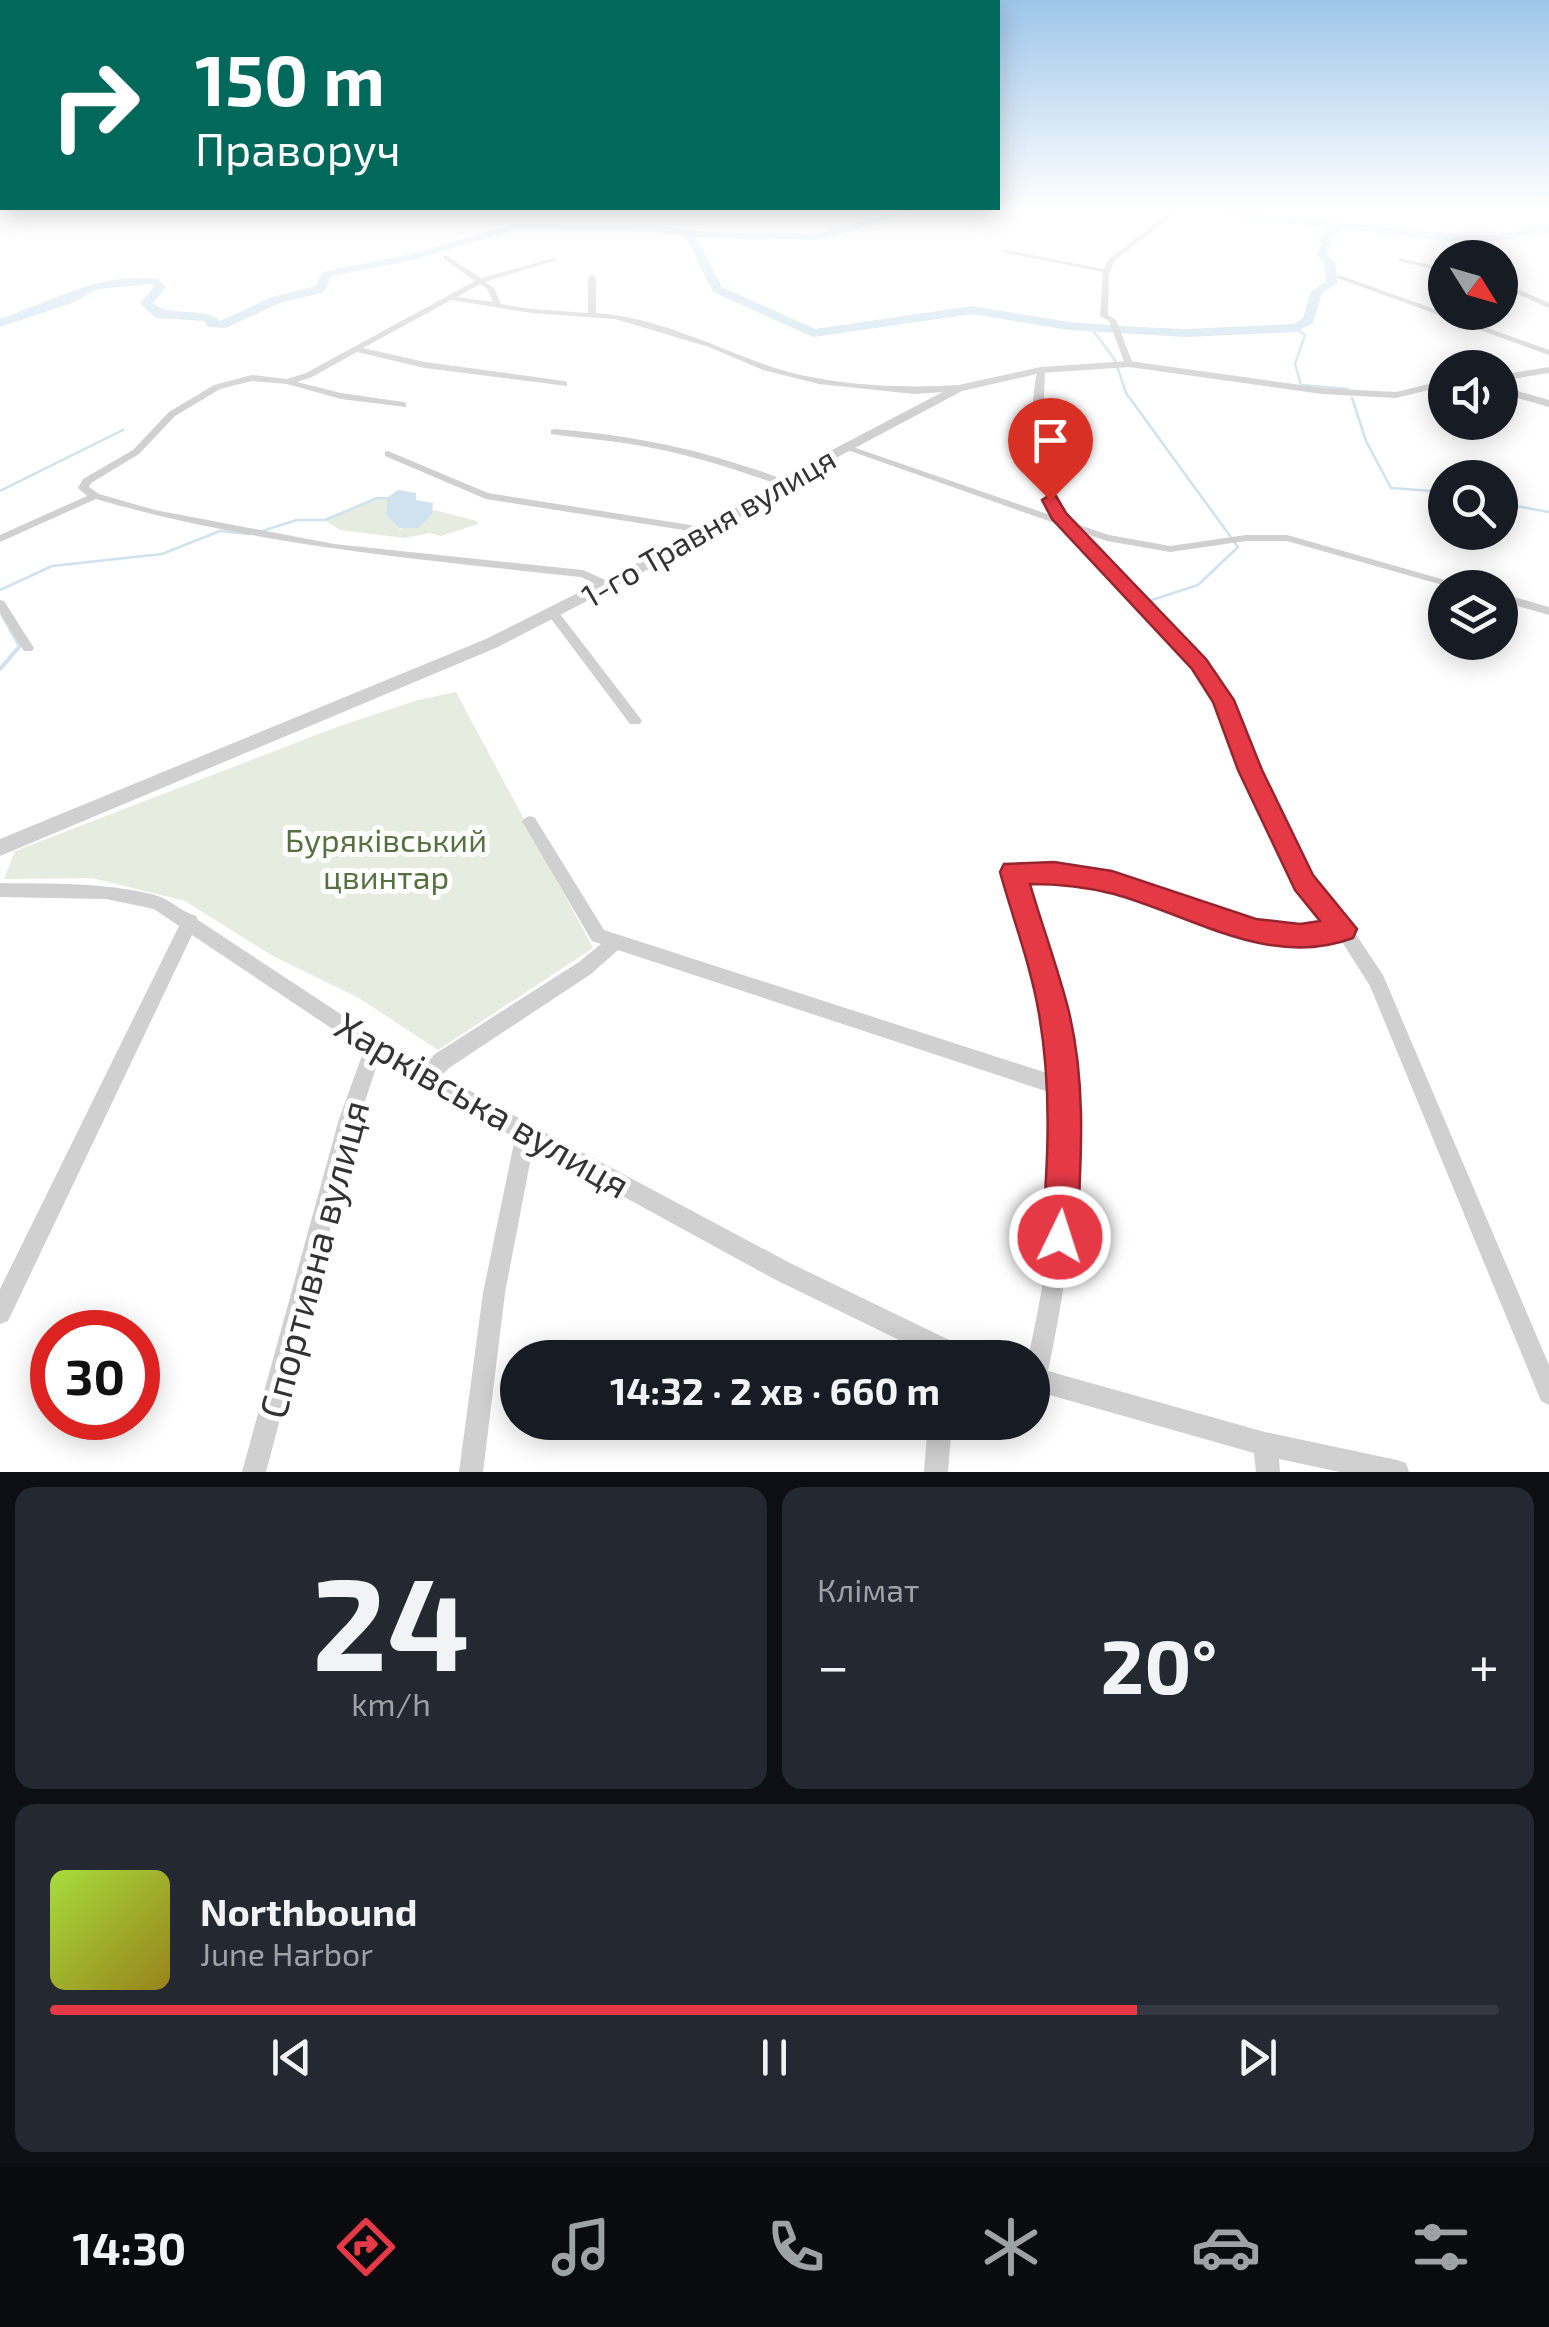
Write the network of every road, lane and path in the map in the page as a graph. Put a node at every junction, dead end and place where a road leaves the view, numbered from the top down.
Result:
1 (475, 279) edge
2 (490, 279) edge
3 (592, 279) edge
4 (1106, 279) edge
5 (1344, 279) edge
6 (480, 282) junction
7 (1518, 291) edge
8 (451, 298) junction
9 (497, 304) junction
10 (1549, 306) edge
11 (592, 314) junction
12 (360, 350) junction
13 (1549, 353) edge
14 (1129, 364) junction
15 (1040, 370) junction
16 (1549, 370) edge
17 (1518, 375) edge
18 (287, 382) junction
19 (564, 384) dead end
20 (1428, 389) edge
21 (1518, 395) edge
22 (916, 399) junction
23 (1549, 404) edge
24 (403, 405) dead end
25 (554, 432) dead end
26 (844, 448) junction
27 (388, 454) dead end
28 (782, 483) junction
29 (95, 496) junction
30 (1072, 529) junction
31 (710, 531) junction
32 (257, 532) joint
33 (0, 539) edge
34 (1428, 577) edge
35 (608, 586) junction
36 (1518, 602) edge
37 (0, 604) edge
38 (1549, 611) edge
39 (554, 613) junction
40 (28, 648) dead end
41 (635, 721) dead end
42 (530, 822) dead end
43 (0, 848) edge
44 (0, 890) edge
45 (190, 921) junction
46 (1343, 929) junction
47 (616, 942) junction
48 (374, 1046) junction
49 (427, 1077) junction
50 (1064, 1088) junction
51 (526, 1133) junction
52 (0, 1313) edge
53 (921, 1340) edge
54 (1041, 1340) edge
55 (1050, 1383) edge
56 (1549, 1392) edge
57 (939, 1440) edge
58 (1266, 1444) junction
59 (254, 1472) edge
60 (471, 1472) edge
61 (936, 1472) edge
62 (1268, 1472) edge
63 (1397, 1472) edge

1 - 6 street
2 - 6 street
3 - 11 street
4 - 14 street
5 - 13 street
6 - 8 street
6 - 9 street
7 - 10 street
8 - 9 street
8 - 12 street
9 - 11 street
11 - 22 street
12 - 18 street
12 - 19 street
14 - 15 street, 1-го Травня вулиця
14 - 20 street, 1-го Травня вулиця
15 - 22 street, 1-го Травня вулиця
15 - 30 street
16 - 17 street
18 - 24 street
18 - 29 street
21 - 23 street
22 - 26 street, 1-го Травня вулиця
25 - 28 street
26 - 28 street, 1-го Травня вулиця
26 - 30 street
27 - 31 street
28 - 31 street, 1-го Травня вулиця
29 - 32 street
29 - 33 street
30 - 34 street
30 - 46 street
31 - 35 street, 1-го Травня вулиця
32 - 35 street
35 - 39 street, 1-го Травня вулиця
36 - 38 street
37 - 40 street
39 - 41 street
39 - 43 street, 1-го Травня вулиця
42 - 47 street
44 - 45 street, Харківська вулиця
45 - 48 street, Харківська вулиця
45 - 52 street
46 - 50 street
46 - 56 street
47 - 49 street
47 - 50 street
48 - 49 street, Харківська вулиця
48 - 59 street, Спортивна вулиця
49 - 51 street, Харківська вулиця
50 - 54 street
51 - 53 street, Харківська вулиця
51 - 60 street
55 - 58 street
57 - 61 street
58 - 62 street
58 - 63 street

